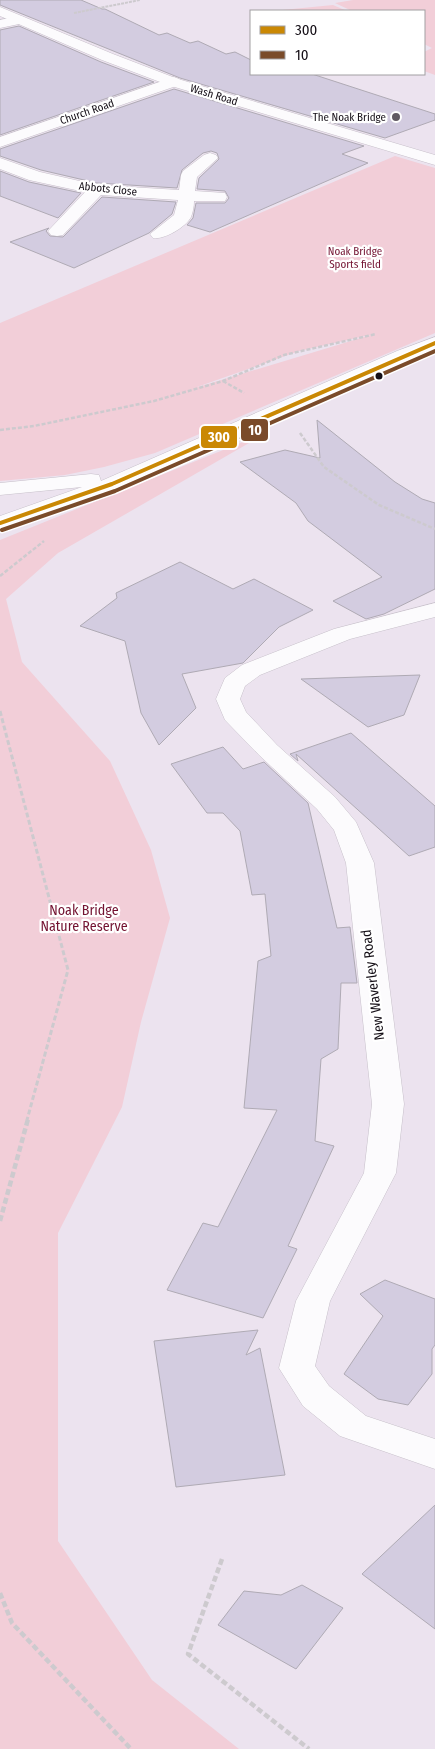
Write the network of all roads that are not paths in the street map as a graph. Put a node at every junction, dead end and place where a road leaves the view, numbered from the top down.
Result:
1 (0, 11) edge
2 (23, 21) junction
3 (0, 24) edge
4 (174, 82) junction
5 (0, 142) edge
6 (210, 158) dead end
7 (435, 160) edge
8 (0, 163) edge
9 (96, 190) junction
10 (186, 195) junction
11 (219, 197) dead end
12 (57, 231) dead end
13 (159, 234) dead end
14 (435, 343) edge
15 (142, 470) junction
16 (0, 489) edge
17 (0, 523) edge
18 (435, 610) edge
19 (435, 1454) edge

1 - 2 street, Wash Road
2 - 3 street
2 - 4 street, Wash Road
4 - 5 street, Church Road
4 - 7 street, Wash Road
6 - 10 street
8 - 9 street, Abbots Close
9 - 10 street, Abbots Close
9 - 12 street
10 - 11 street, Abbots Close
10 - 13 street
14 - 15 street
15 - 16 street
15 - 17 street
18 - 19 street, New Waverley Road

